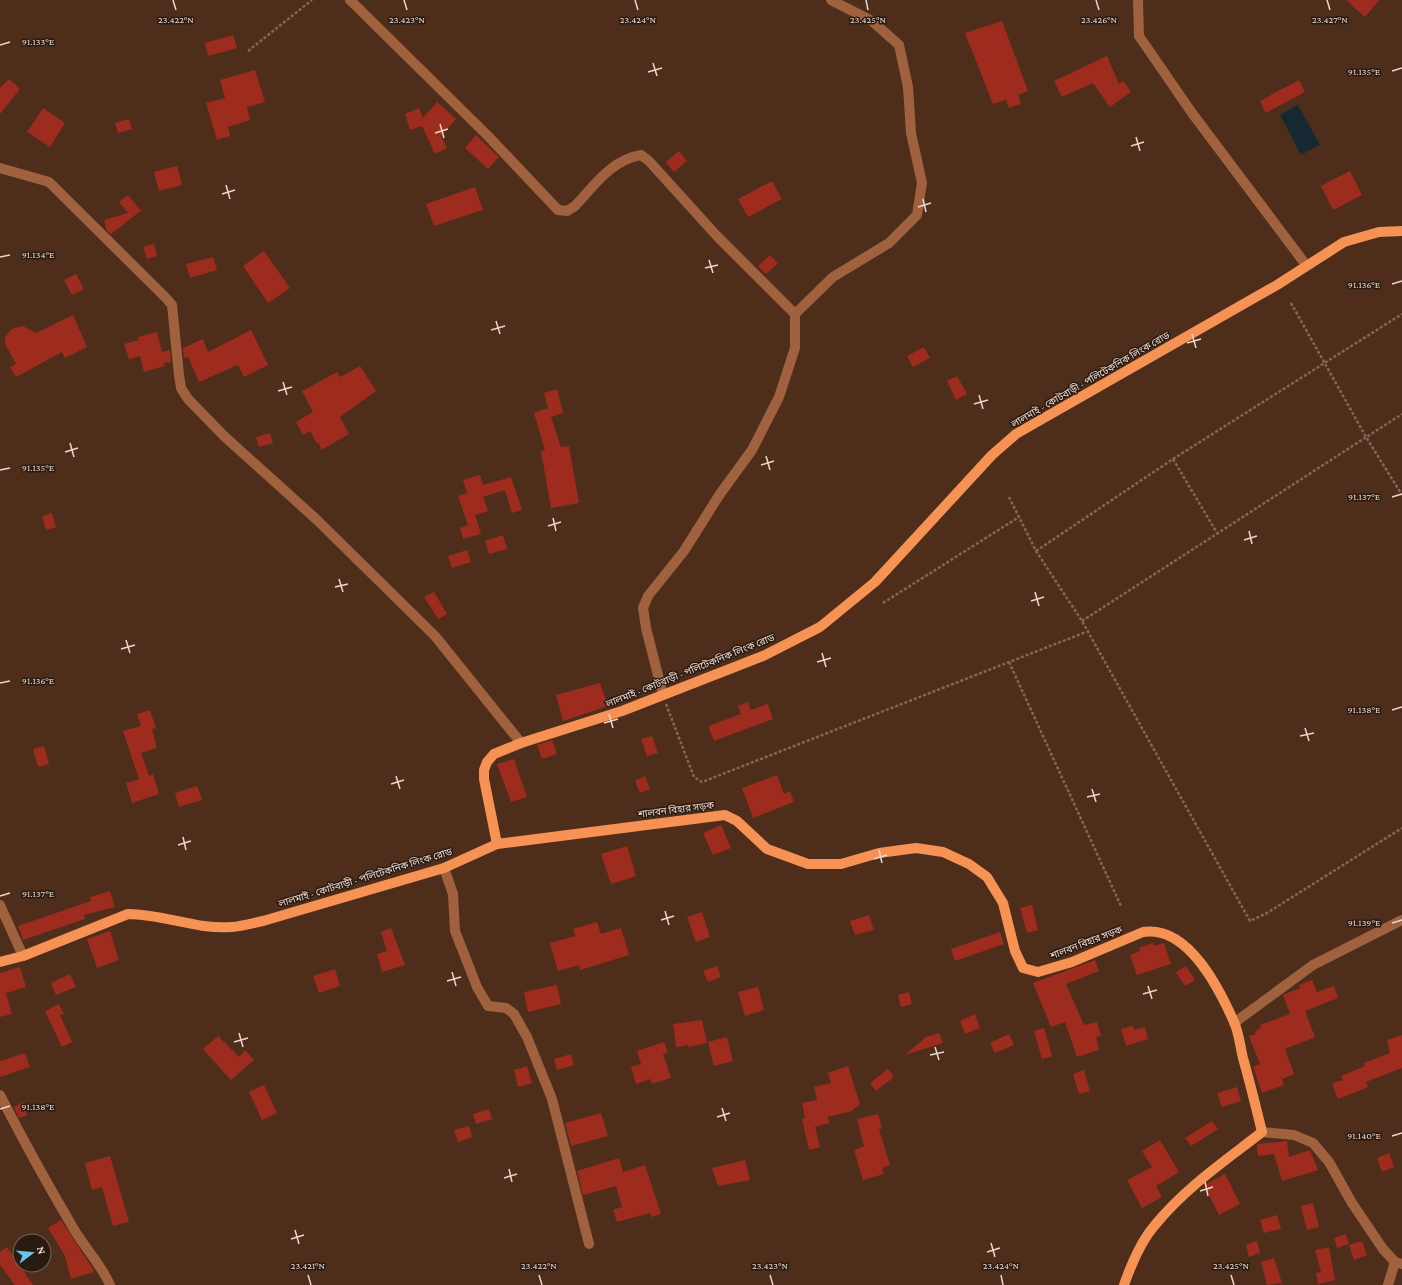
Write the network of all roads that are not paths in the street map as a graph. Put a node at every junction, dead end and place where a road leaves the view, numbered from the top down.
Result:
1 (350, 0) edge
2 (831, 0) edge
3 (1138, 0) edge
4 (0, 168) edge
5 (1402, 231) edge
6 (1306, 265) junction
7 (794, 314) junction
8 (663, 695) junction
9 (520, 743) junction
10 (497, 844) junction
11 (444, 868) junction
12 (0, 905) edge
13 (1402, 920) edge
14 (23, 956) junction
15 (0, 962) edge
16 (1234, 1023) junction
17 (0, 1095) edge
18 (1262, 1132) junction
19 (589, 1244) dead end
20 (1399, 1263) edge
21 (110, 1285) edge
22 (1124, 1285) edge
23 (1388, 1285) edge

1 - 7 street
2 - 7 street
3 - 6 street
4 - 9 street
5 - 6 main road, লালমাই - কোটবাড়ী - পলিটেকনিক লিংক রোড
6 - 8 main road, লালমাই - কোটবাড়ী - পলিটেকনিক লিংক রোড
7 - 8 street
8 - 9 main road, লালমাই - কোটবাড়ী - পলিটেকনিক লিংক রোড
9 - 10 main road, লালমাই - কোটবাড়ী - পলিটেকনিক লিংক রোড
10 - 11 main road, লালমাই - কোটবাড়ী - পলিটেকনিক লিংক রোড
10 - 16 main road, শালবন বিহার সড়ক
11 - 14 main road, লালমাই - কোটবাড়ী - পলিটেকনিক লিংক রোড
11 - 19 street
12 - 14 street
13 - 16 street
14 - 15 main road, লালমাই - কোটবাড়ী - পলিটেকনিক লিংক রোড
16 - 18 main road, শালবন বিহার সড়ক
17 - 21 street
18 - 20 street
18 - 22 main road
20 - 23 street

